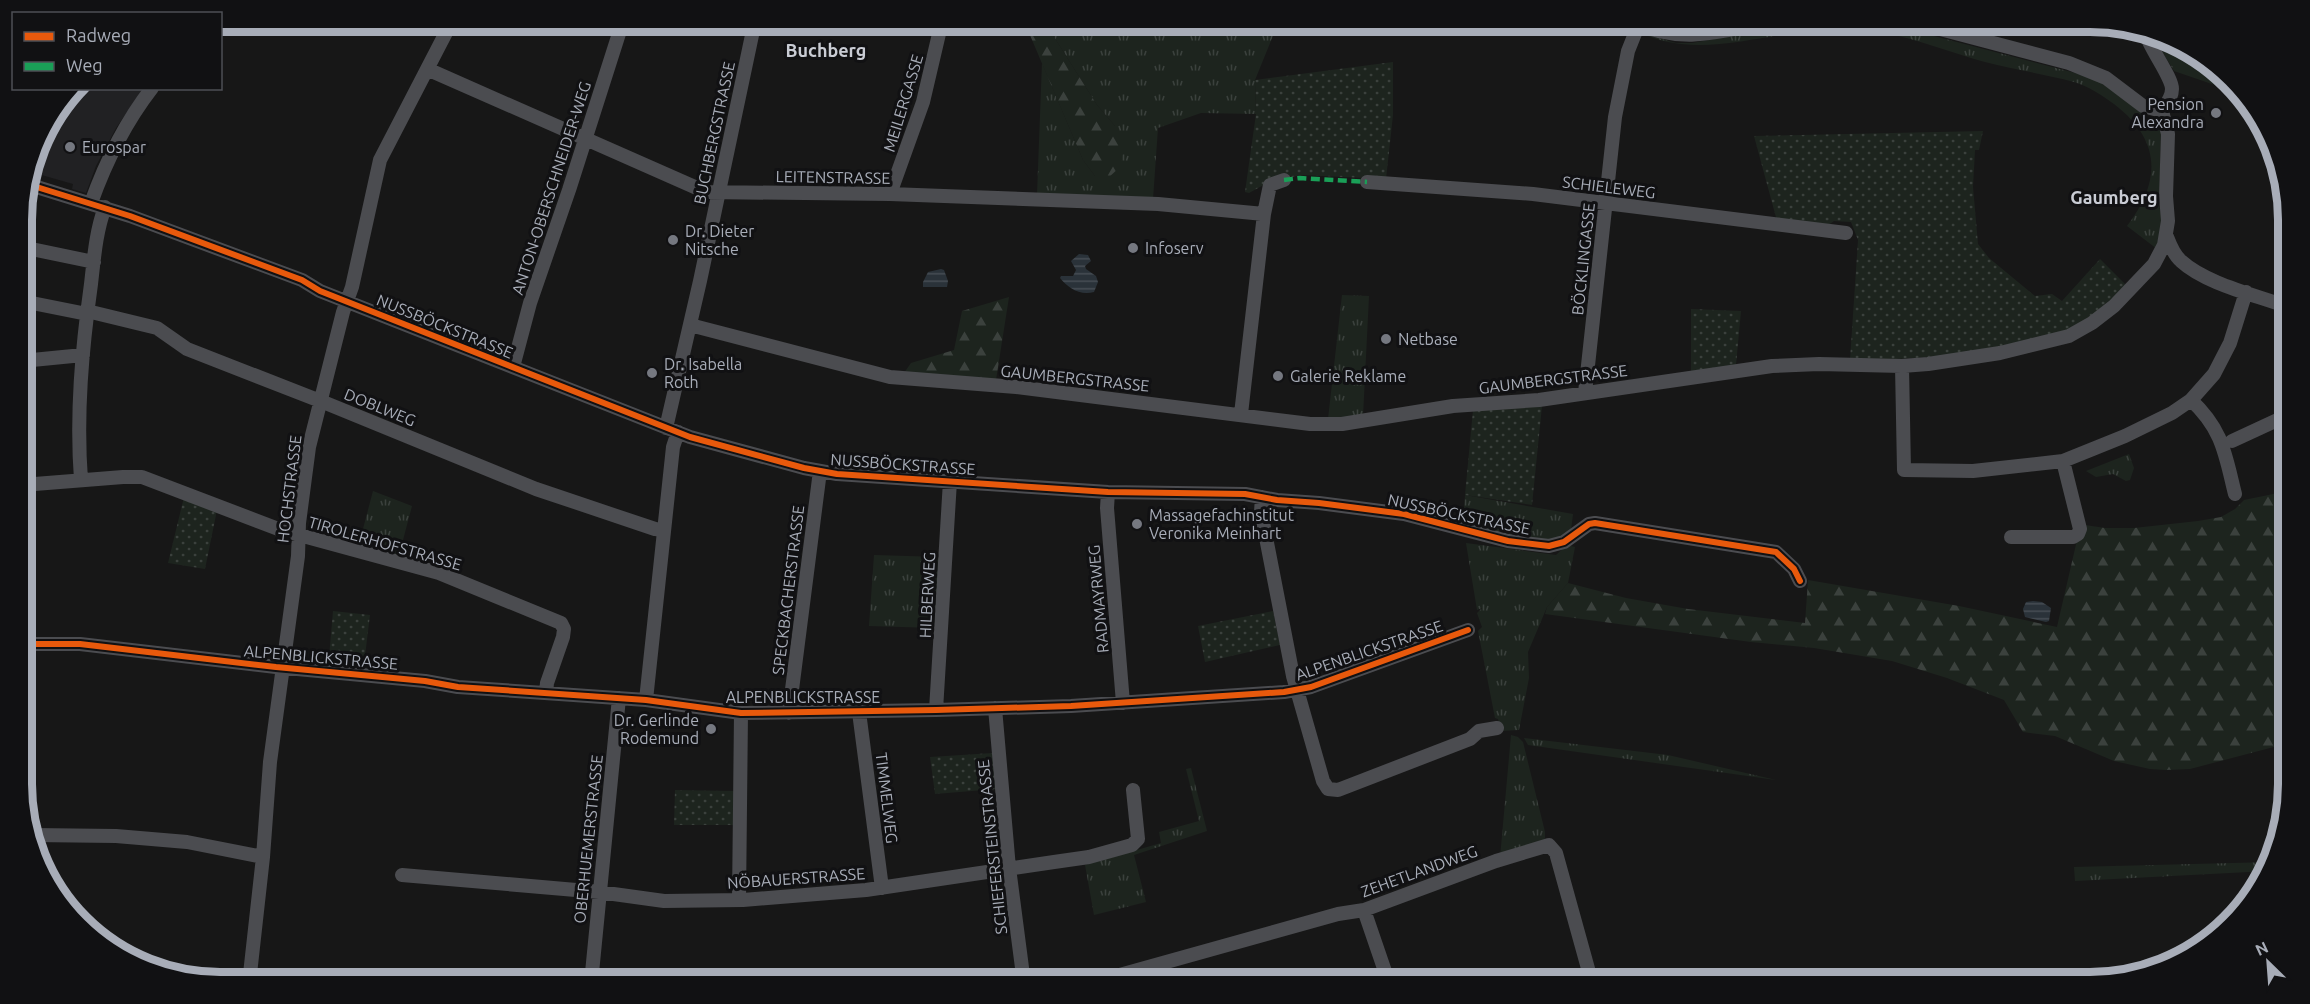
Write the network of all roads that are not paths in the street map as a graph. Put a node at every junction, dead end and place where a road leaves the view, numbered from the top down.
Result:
1 (446, 32) edge
2 (620, 32) edge
3 (753, 32) edge
4 (939, 32) edge
5 (1633, 32) edge
6 (1661, 32) edge
7 (1716, 32) edge
8 (1952, 32) edge
9 (2148, 41) edge
10 (427, 69) junction
11 (151, 90) edge
12 (2162, 111) junction
13 (586, 139) junction
14 (1284, 180) dead end
15 (1367, 182) dead end
16 (35, 186) edge
17 (719, 192) junction
18 (890, 194) junction
19 (91, 203) junction
20 (1606, 203) junction
21 (105, 207) junction
22 (1264, 214) junction
23 (1846, 233) dead end
24 (2167, 237) junction
25 (32, 248) edge
26 (2180, 261) junction
27 (94, 262) junction
28 (2154, 264) junction
29 (2246, 292) junction
30 (347, 301) junction
31 (32, 303) edge
32 (2278, 303) edge
33 (87, 313) junction
34 (690, 325) junction
35 (83, 355) junction
36 (32, 360) edge
37 (1902, 366) junction
38 (513, 367) junction
39 (1585, 393) junction
40 (319, 400) junction
41 (2191, 400) junction
42 (1241, 414) junction
43 (2278, 420) edge
44 (672, 430) junction
45 (2232, 441) dead end
46 (2063, 461) junction
47 (820, 471) junction
48 (81, 480) junction
49 (950, 481) junction
50 (32, 485) edge
51 (1108, 492) junction
52 (2235, 494) dead end
53 (1262, 497) junction
54 (664, 530) junction
55 (299, 535) junction
56 (2011, 537) dead end
57 (1800, 581) dead end
58 (1468, 630) dead end
59 (32, 644) edge
60 (282, 668) junction
61 (1298, 689) junction
62 (546, 693) junction
63 (619, 698) junction
64 (646, 700) junction
65 (1123, 703) junction
66 (995, 708) junction
67 (936, 710) junction
68 (859, 712) junction
69 (741, 713) junction
70 (789, 713) junction
71 (1497, 728) dead end
72 (1133, 790) dead end
73 (39, 835) edge
74 (263, 857) junction
75 (1009, 868) junction
76 (402, 875) dead end
77 (882, 888) junction
78 (599, 892) junction
79 (739, 900) junction
80 (1364, 910) junction
81 (250, 972) edge
82 (592, 972) edge
83 (1023, 972) edge
84 (1130, 972) edge
85 (1385, 972) edge
86 (1589, 972) edge

1 - 10 street, HOCHSTRASSE
2 - 13 street, ANTON-OBERSCHNEIDER-WEG
3 - 17 street, BUCHBERGSTRASSE
4 - 18 street, MEILERGASSE
5 - 20 street, BÖCKLINGASSE
6 - 7 street
8 - 12 street
9 - 12 street, GAUMBERGSTRASSE
10 - 13 street, LEITENSTRASSE
10 - 30 street, HOCHSTRASSE
11 - 19 street
12 - 24 street, GAUMBERGSTRASSE
13 - 17 street, LEITENSTRASSE
13 - 38 street, ANTON-OBERSCHNEIDER-WEG
14 - 22 street
15 - 20 street, SCHIELEWEG
16 - 19 street, NUSSBÖCKSTRASSE
17 - 18 street, LEITENSTRASSE
17 - 34 street, BUCHBERGSTRASSE
18 - 22 street, LEITENSTRASSE
19 - 21 street, NUSSBÖCKSTRASSE
20 - 23 street, SCHIELEWEG
20 - 39 street, BÖCKLINGASSE
21 - 27 street
21 - 30 street, NUSSBÖCKSTRASSE
22 - 42 street
24 - 26 street
24 - 28 street, GAUMBERGSTRASSE
25 - 27 street
26 - 28 street
26 - 29 street
27 - 33 street
28 - 37 street, GAUMBERGSTRASSE
29 - 32 street
29 - 41 street
30 - 38 street, NUSSBÖCKSTRASSE
30 - 40 street, HOCHSTRASSE
31 - 33 street, DOBLWEG
33 - 35 street
33 - 40 street, DOBLWEG
34 - 42 street, GAUMBERGSTRASSE
34 - 44 street, BUCHBERGSTRASSE
35 - 36 street
35 - 48 street
37 - 39 street, GAUMBERGSTRASSE
37 - 46 street
38 - 44 street, NUSSBÖCKSTRASSE
39 - 42 street, GAUMBERGSTRASSE
40 - 54 street, DOBLWEG
40 - 55 street, HOCHSTRASSE
41 - 46 street
41 - 52 street
43 - 45 street
44 - 47 street, NUSSBÖCKSTRASSE
44 - 54 street
46 - 56 street
47 - 49 street, NUSSBÖCKSTRASSE
47 - 70 street, SPECKBACHERSTRASSE
48 - 50 street, TIROLERHOFSTRASSE
48 - 55 street, TIROLERHOFSTRASSE
49 - 51 street, NUSSBÖCKSTRASSE
49 - 67 street, HILBERWEG
51 - 53 street, NUSSBÖCKSTRASSE
51 - 65 street, RADMAYRWEG
53 - 57 street, NUSSBÖCKSTRASSE
53 - 61 street
54 - 64 street
55 - 60 street, HOCHSTRASSE
55 - 62 street, TIROLERHOFSTRASSE
58 - 61 street, ALPENBLICKSTRASSE
59 - 60 street, ALPENBLICKSTRASSE
60 - 62 street, ALPENBLICKSTRASSE
60 - 74 street, HOCHSTRASSE
61 - 65 street, ALPENBLICKSTRASSE
61 - 71 street, ALPENBLICKSTRASSE
62 - 63 street, ALPENBLICKSTRASSE
63 - 64 street, ALPENBLICKSTRASSE
63 - 78 street, OBERHUEMERSTRASSE
64 - 69 street, ALPENBLICKSTRASSE
65 - 66 street, ALPENBLICKSTRASSE
66 - 67 street, ALPENBLICKSTRASSE
66 - 75 street, SCHIEFERSTEINSTRASSE
67 - 68 street, ALPENBLICKSTRASSE
68 - 70 street, ALPENBLICKSTRASSE
68 - 77 street, TIMMELWEG
69 - 70 street, ALPENBLICKSTRASSE
69 - 79 street
72 - 75 street, NÖBAUERSTRASSE
73 - 74 street
74 - 81 street, HOCHSTRASSE
75 - 77 street, NÖBAUERSTRASSE
75 - 83 street, SCHIEFERSTEINSTRASSE
76 - 78 street, NÖBAUERSTRASSE
77 - 79 street, NÖBAUERSTRASSE
78 - 79 street, NÖBAUERSTRASSE
78 - 82 street, OBERHUEMERSTRASSE
80 - 84 street, ZEHETLANDWEG
80 - 85 street
80 - 86 street, ZEHETLANDWEG

